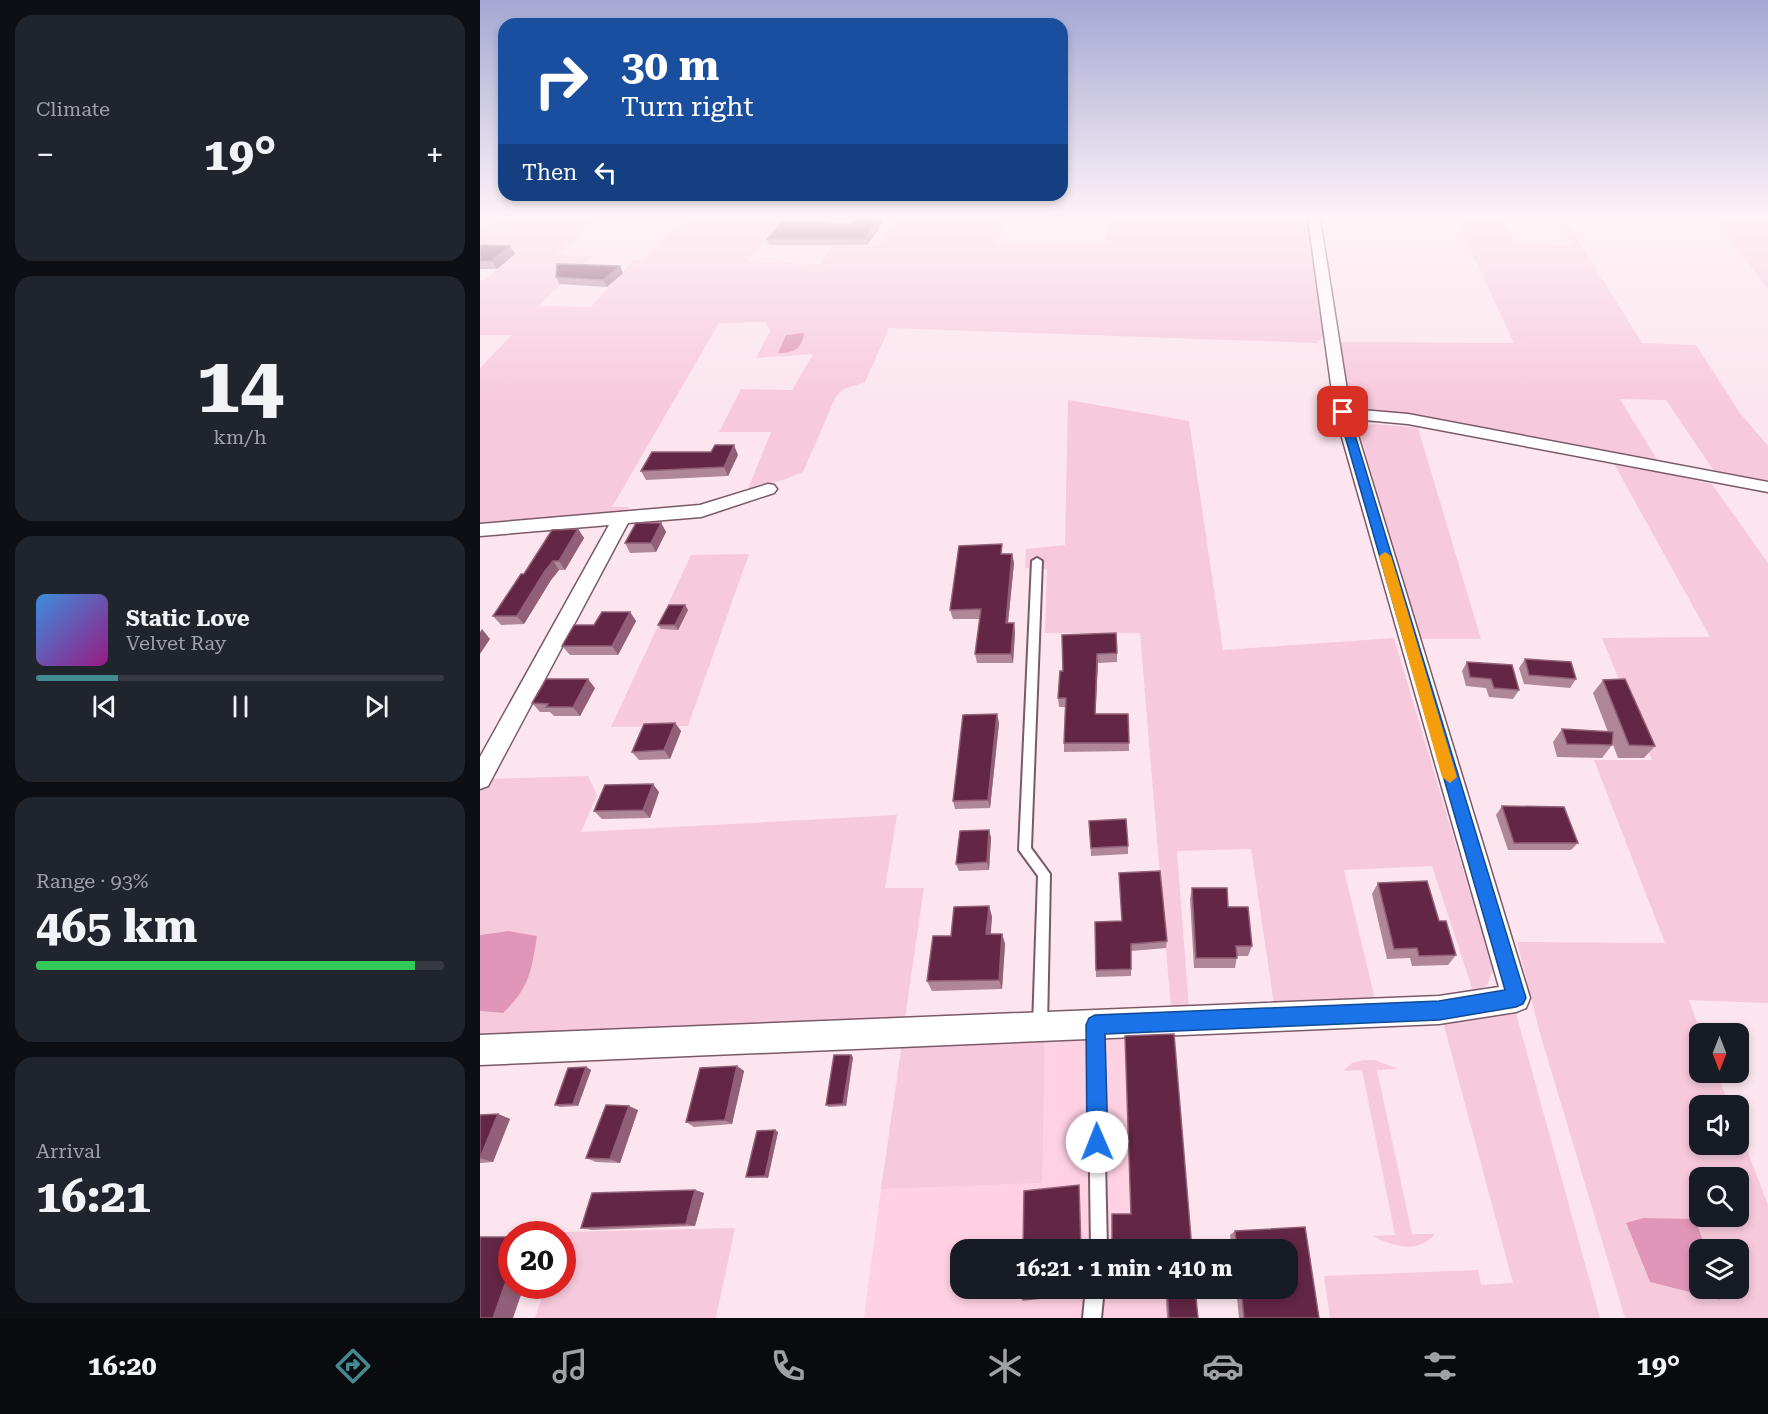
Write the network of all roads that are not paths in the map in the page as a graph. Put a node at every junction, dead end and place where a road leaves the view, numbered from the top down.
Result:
1 (1323, 281) edge
2 (1343, 412) junction
3 (1768, 487) edge
4 (768, 489) dead end
5 (621, 519) junction
6 (480, 530) edge
7 (1037, 561) dead end
8 (480, 779) edge
9 (1095, 1025) junction
10 (1040, 1027) junction
11 (480, 1050) edge
12 (1099, 1239) edge
13 (1094, 1299) edge
14 (1092, 1318) edge

1 - 2 street
2 - 3 street
2 - 9 street
4 - 5 street
5 - 6 street
5 - 8 street
7 - 10 lane
9 - 10 street
9 - 12 lane
10 - 11 street
13 - 14 lane

